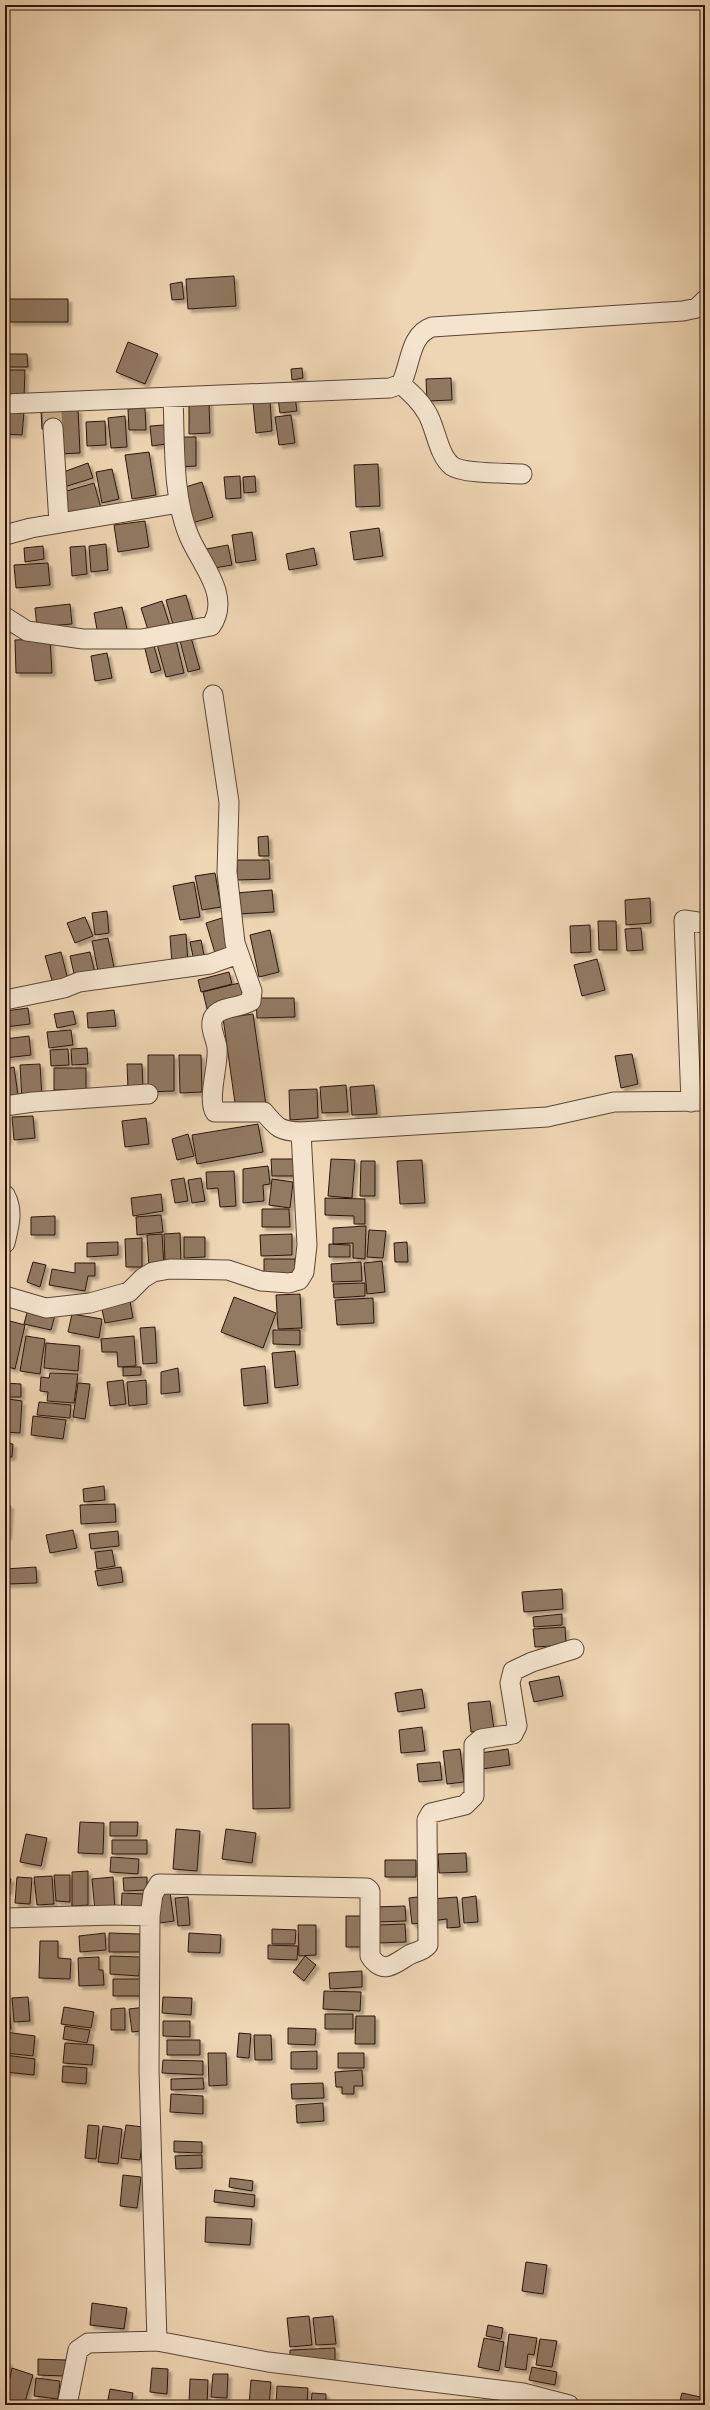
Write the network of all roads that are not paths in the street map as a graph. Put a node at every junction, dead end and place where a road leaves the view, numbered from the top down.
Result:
1 (705, 300) edge
2 (401, 384) junction
3 (173, 397) junction
4 (5, 404) edge
5 (53, 414) junction
6 (522, 474) dead end
7 (179, 503) junction
8 (59, 523) junction
9 (5, 535) edge
10 (5, 618) edge
11 (213, 694) dead end
12 (705, 923) edge
13 (238, 954) junction
14 (5, 1000) edge
15 (148, 1094) dead end
16 (698, 1102) edge
17 (5, 1106) edge
18 (301, 1132) junction
19 (5, 1195) edge
20 (5, 1243) edge
21 (5, 1296) edge
22 (574, 1649) dead end
23 (150, 1916) junction
24 (5, 1918) edge
25 (157, 2341) junction
26 (67, 2405) edge
27 (569, 2405) edge

1 - 2 street
2 - 3 street
2 - 6 street
3 - 5 street
3 - 7 street
4 - 5 street
5 - 8 street
7 - 8 street
7 - 10 street
8 - 9 street
11 - 13 street
12 - 16 street
13 - 14 street
13 - 18 street
15 - 17 street
16 - 18 street
18 - 21 street
19 - 20 street
22 - 23 street
23 - 24 street
23 - 25 street
25 - 26 street
25 - 27 street

